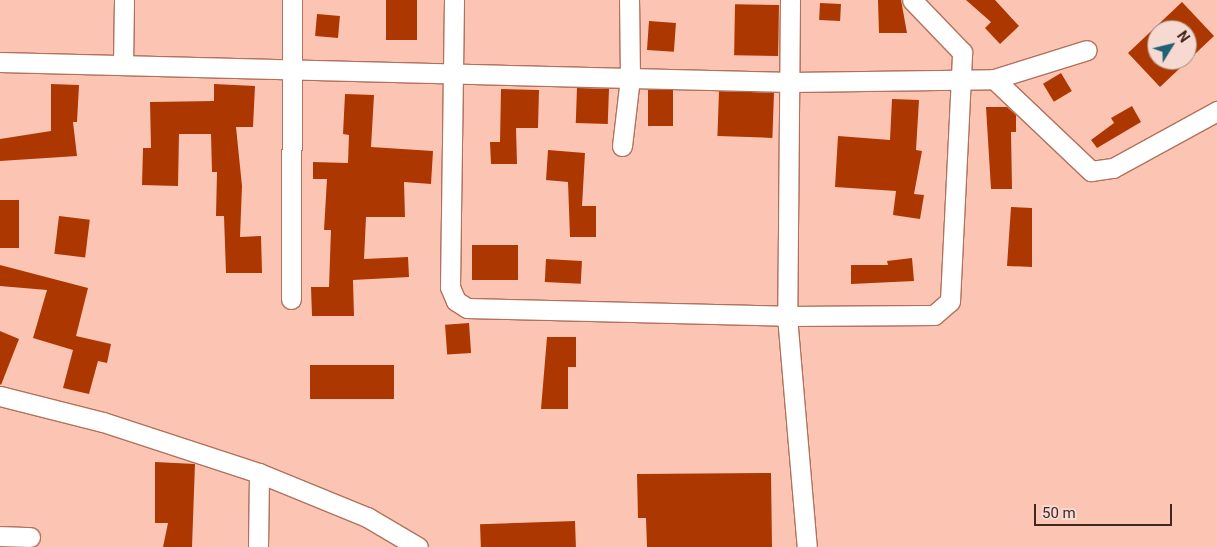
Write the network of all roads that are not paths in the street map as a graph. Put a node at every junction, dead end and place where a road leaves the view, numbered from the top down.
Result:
1 (124, 0) edge
2 (292, 0) edge
3 (454, 0) edge
4 (629, 0) edge
5 (790, 0) edge
6 (912, 0) edge
7 (1087, 50) dead end
8 (0, 62) edge
9 (123, 65) junction
10 (289, 72) junction
11 (453, 75) junction
12 (630, 78) junction
13 (959, 79) junction
14 (994, 79) junction
15 (792, 82) junction
16 (1217, 111) edge
17 (622, 146) dead end
18 (291, 299) dead end
19 (787, 316) junction
20 (0, 396) edge
21 (259, 473) junction
22 (0, 536) edge
23 (30, 537) dead end
24 (258, 547) edge
25 (418, 547) edge
26 (807, 547) edge

1 - 9 street
2 - 10 street
3 - 11 street
4 - 12 street
5 - 15 street
6 - 13 street
7 - 14 street
8 - 9 street
9 - 10 street
10 - 11 street
10 - 18 street
11 - 12 street
11 - 19 street
12 - 15 street
12 - 17 street
13 - 14 street
13 - 15 street
13 - 19 street
14 - 16 street
15 - 19 street
19 - 26 street
20 - 21 street
21 - 24 street
21 - 25 street
22 - 23 street

